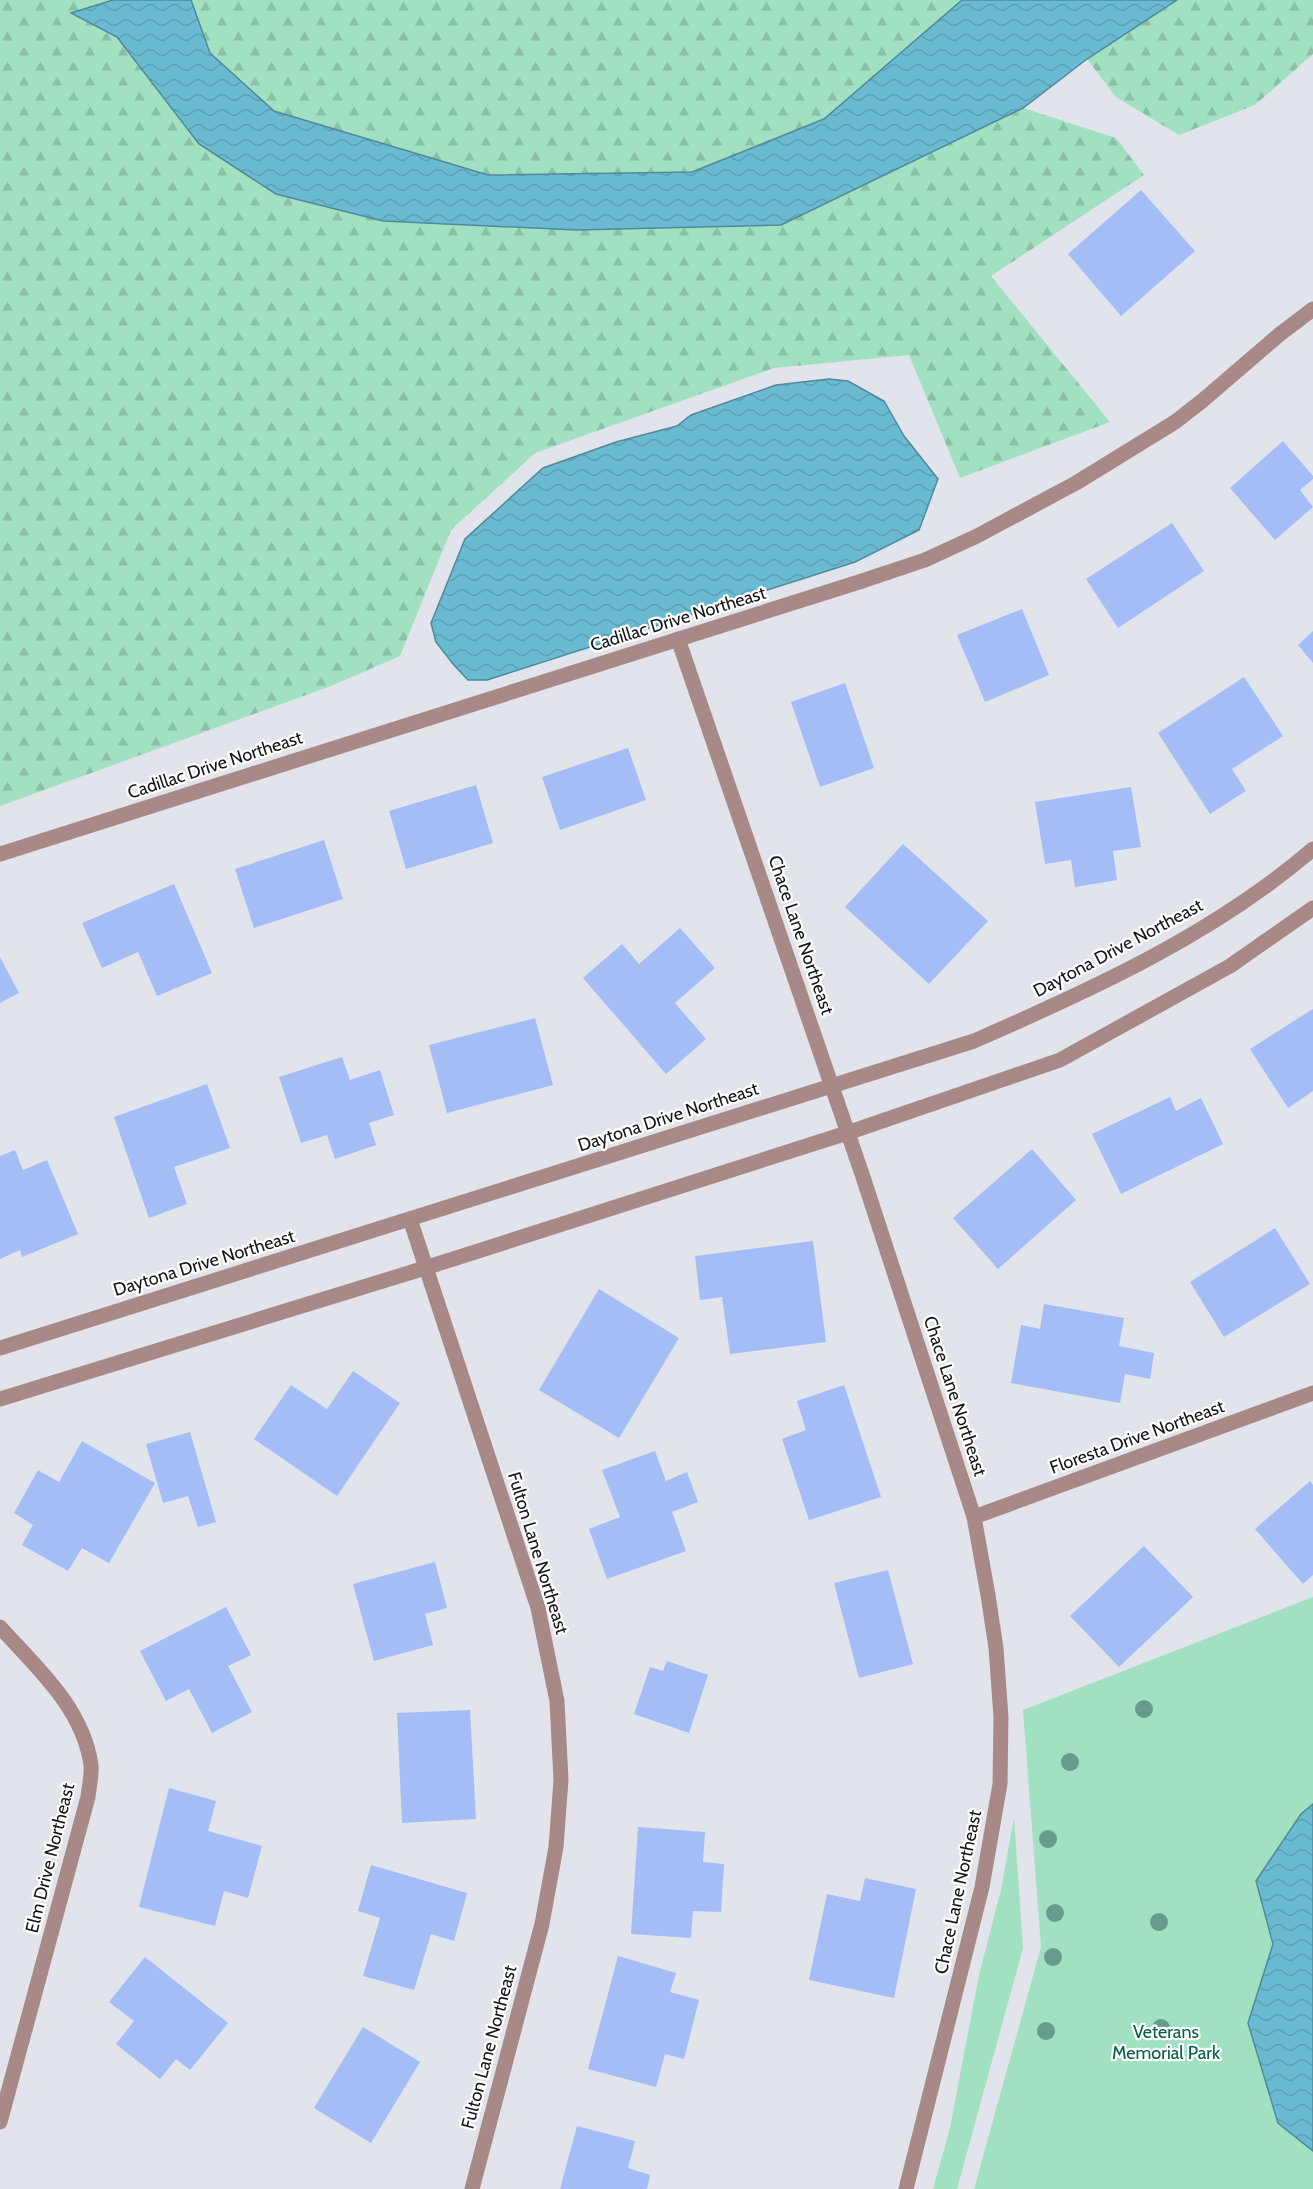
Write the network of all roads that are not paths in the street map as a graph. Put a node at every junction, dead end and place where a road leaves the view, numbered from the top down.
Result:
1 (1313, 309) edge
2 (678, 639) junction
3 (1313, 849) edge
4 (0, 854) edge
5 (1313, 908) edge
6 (831, 1086) junction
7 (847, 1133) junction
8 (410, 1219) junction
9 (425, 1268) junction
10 (0, 1348) edge
11 (1313, 1393) edge
12 (0, 1399) edge
13 (974, 1517) junction
14 (0, 1628) edge
15 (0, 2122) edge
16 (472, 2189) edge
17 (906, 2189) edge

1 - 2 street, Cadillac Drive Northeast
2 - 4 street, Cadillac Drive Northeast
2 - 6 street, Chace Lane Northeast
3 - 6 street, Daytona Drive Northeast
5 - 7 street
6 - 7 street, Chace Lane Northeast
6 - 8 street, Daytona Drive Northeast
7 - 9 street
7 - 13 street, Chace Lane Northeast
8 - 9 street, Fulton Lane Northeast
8 - 10 street, Daytona Drive Northeast
9 - 12 street
9 - 16 street, Fulton Lane Northeast
11 - 13 street, Floresta Drive Northeast
13 - 17 street, Chace Lane Northeast
14 - 15 street, Elm Drive Northeast

